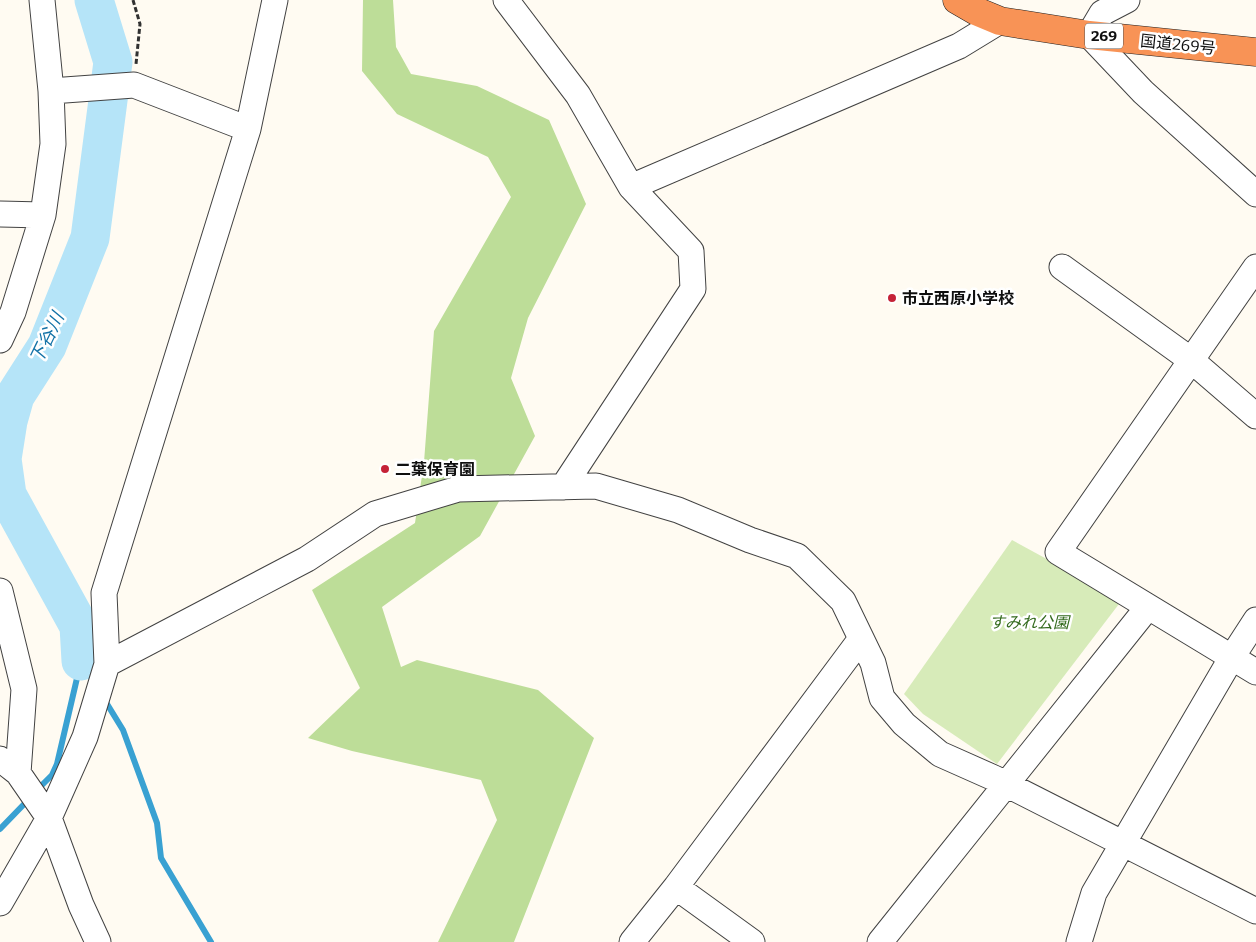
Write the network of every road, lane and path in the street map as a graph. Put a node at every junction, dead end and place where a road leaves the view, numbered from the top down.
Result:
1 (42, 0) edge
2 (133, 0) edge
3 (275, 0) edge
4 (506, 0) edge
5 (957, 0) edge
6 (1127, 0) edge
7 (1000, 21) junction
8 (1089, 35) junction
9 (1256, 52) edge
10 (134, 85) junction
11 (51, 91) junction
12 (248, 129) junction
13 (631, 187) junction
14 (1256, 194) edge
15 (0, 214) edge
16 (43, 215) junction
17 (1062, 267) dead end
18 (1256, 267) edge
19 (0, 340) edge
20 (1191, 360) junction
21 (1256, 416) edge
22 (562, 487) junction
23 (0, 591) edge
24 (1148, 607) junction
25 (1256, 620) edge
26 (860, 640) junction
27 (1232, 657) junction
28 (107, 664) junction
29 (1256, 672) edge
30 (9, 766) edge
31 (1006, 784) junction
32 (50, 818) junction
33 (1122, 844) junction
34 (676, 887) junction
35 (0, 903) edge
36 (1254, 904) edge
37 (98, 942) edge
38 (632, 942) edge
39 (752, 942) edge
40 (880, 942) edge
41 (1079, 942) edge

1 - 11 street
2 - 10 path
3 - 12 street
4 - 13 street
5 - 7 highway, 国道269号 / 269
6 - 8 street
7 - 8 highway, 国道269号 / 269
7 - 13 street
8 - 9 highway, 国道269号 / 269
8 - 14 street
10 - 11 street
10 - 12 street
11 - 16 street
12 - 28 street
13 - 22 street
15 - 16 street
16 - 19 street
17 - 20 street
18 - 20 street
20 - 21 street
20 - 24 street
22 - 26 street
22 - 28 street
23 - 30 street
24 - 27 street
24 - 31 street
25 - 27 street
26 - 31 street
26 - 34 street
27 - 29 street
27 - 33 street
28 - 32 street
30 - 32 street
31 - 33 street
31 - 40 street
32 - 35 street
32 - 37 street
33 - 36 street
33 - 41 street
34 - 38 street
34 - 39 street

